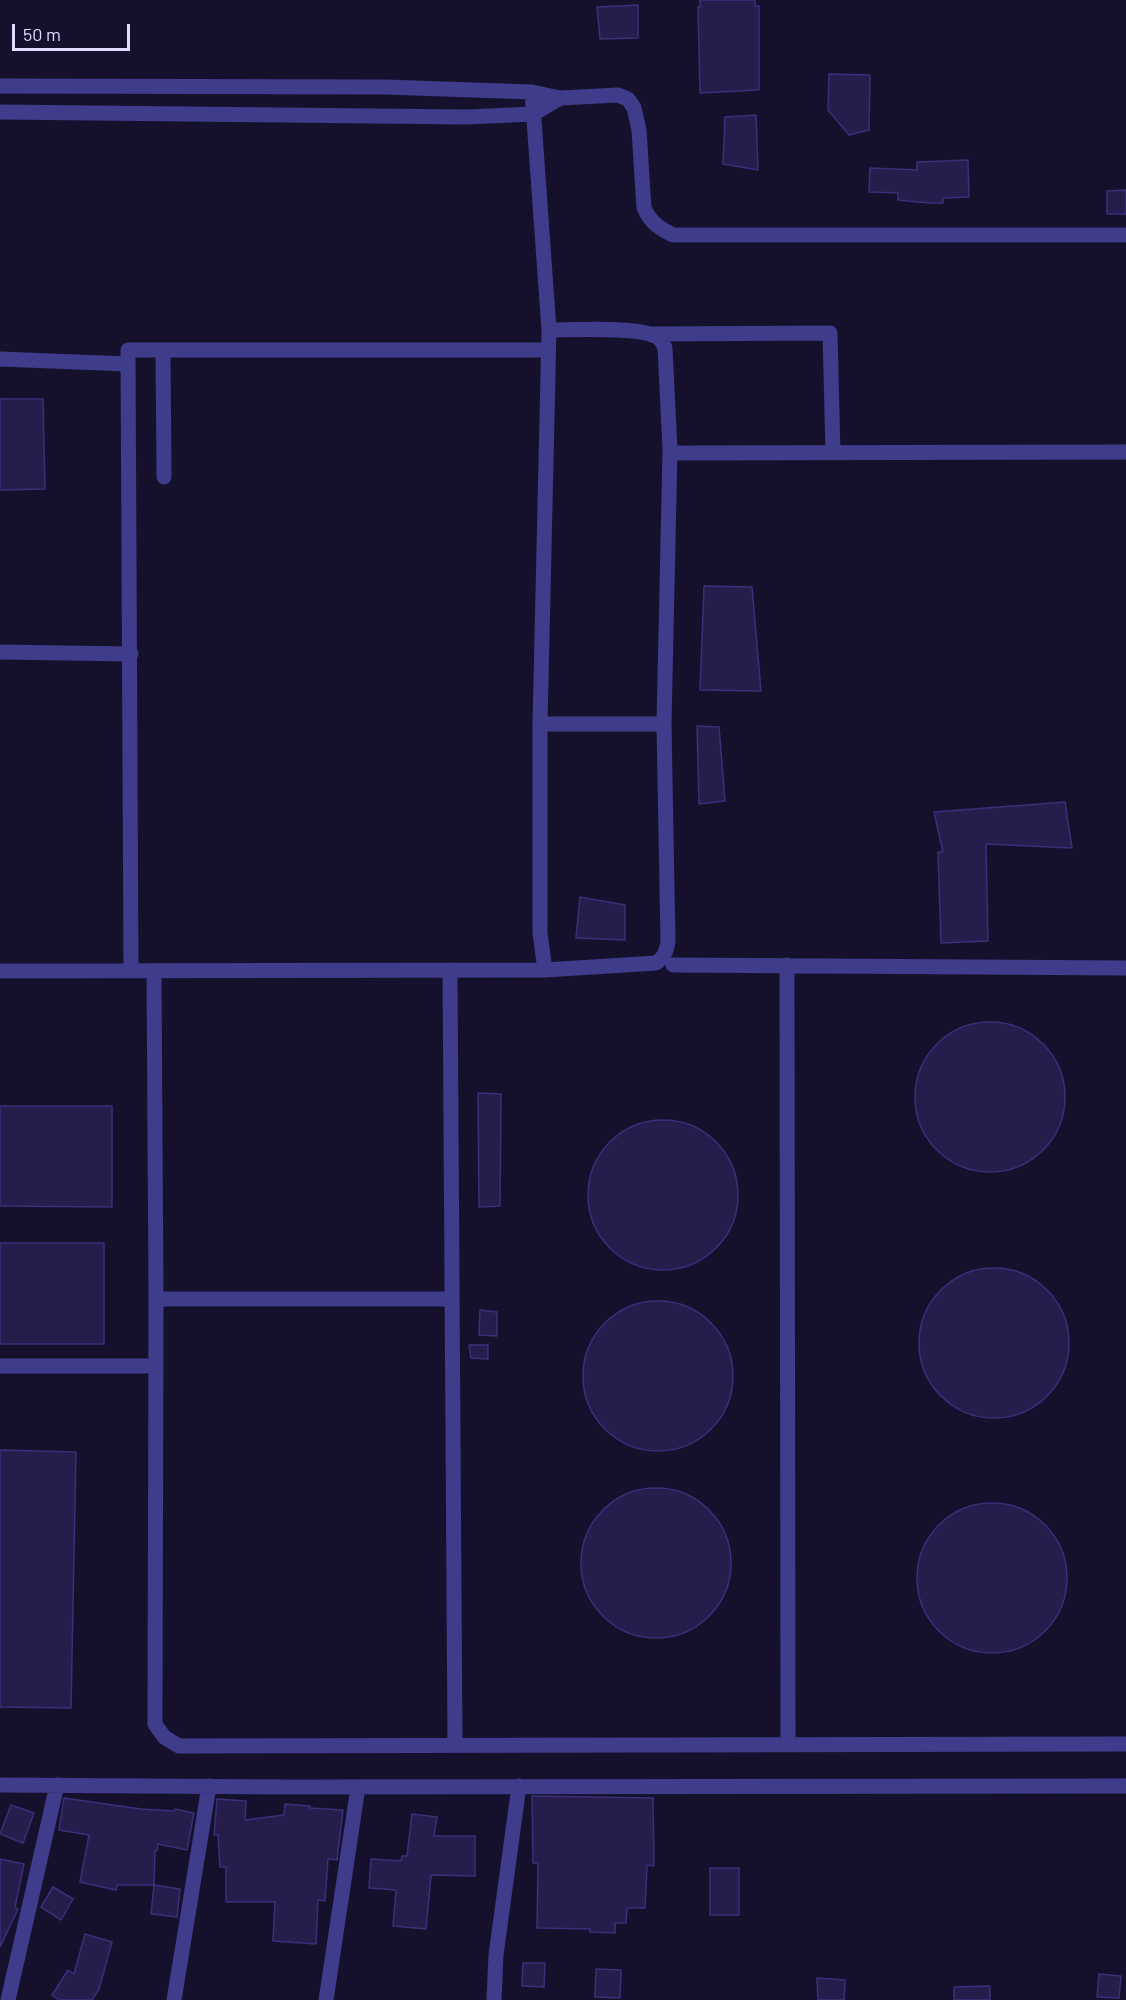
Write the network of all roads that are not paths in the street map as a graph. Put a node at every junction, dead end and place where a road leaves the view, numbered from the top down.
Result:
1 (0, 86) edge
2 (532, 92) junction
3 (560, 98) junction
4 (0, 112) edge
5 (533, 114) junction
6 (1126, 235) edge
7 (549, 330) junction
8 (650, 334) junction
9 (548, 350) junction
10 (163, 351) junction
11 (0, 359) edge
12 (128, 364) junction
13 (1126, 452) edge
14 (670, 453) junction
15 (833, 453) junction
16 (164, 477) dead end
17 (0, 652) edge
18 (131, 654) junction
19 (540, 724) junction
20 (664, 724) junction
21 (673, 965) dead end
22 (787, 965) junction
23 (1126, 968) edge
24 (450, 970) junction
25 (545, 970) junction
26 (0, 971) edge
27 (131, 971) junction
28 (154, 971) junction
29 (156, 1299) junction
30 (452, 1299) junction
31 (0, 1366) edge
32 (156, 1366) junction
33 (788, 1744) junction
34 (1126, 1744) edge
35 (455, 1745) junction
36 (0, 1785) edge
37 (57, 1785) junction
38 (209, 1786) junction
39 (519, 1786) junction
40 (1126, 1786) edge
41 (358, 1787) junction
42 (8, 2000) edge
43 (174, 2000) edge
44 (326, 2000) edge
45 (494, 2000) edge

1 - 2 street
2 - 3 street
2 - 5 street
3 - 5 street
3 - 6 street
4 - 5 street
5 - 7 street
7 - 8 street
7 - 9 street
8 - 14 street
8 - 15 street
9 - 10 street
9 - 19 street
10 - 12 street
10 - 16 street
11 - 12 street
12 - 18 street
13 - 15 street
14 - 15 street
14 - 20 street
17 - 18 street
18 - 27 street
19 - 20 street
19 - 25 street
20 - 25 street
21 - 22 street
22 - 23 street
22 - 33 street
24 - 25 street
24 - 28 street
24 - 30 street
26 - 27 street
27 - 28 street
28 - 29 street
29 - 30 street
29 - 32 street
30 - 35 street
31 - 32 street
32 - 35 street
33 - 34 street
33 - 35 street
36 - 37 street
37 - 38 street
37 - 42 street
38 - 41 street
38 - 43 street
39 - 40 street
39 - 41 street
39 - 45 street
41 - 44 street

